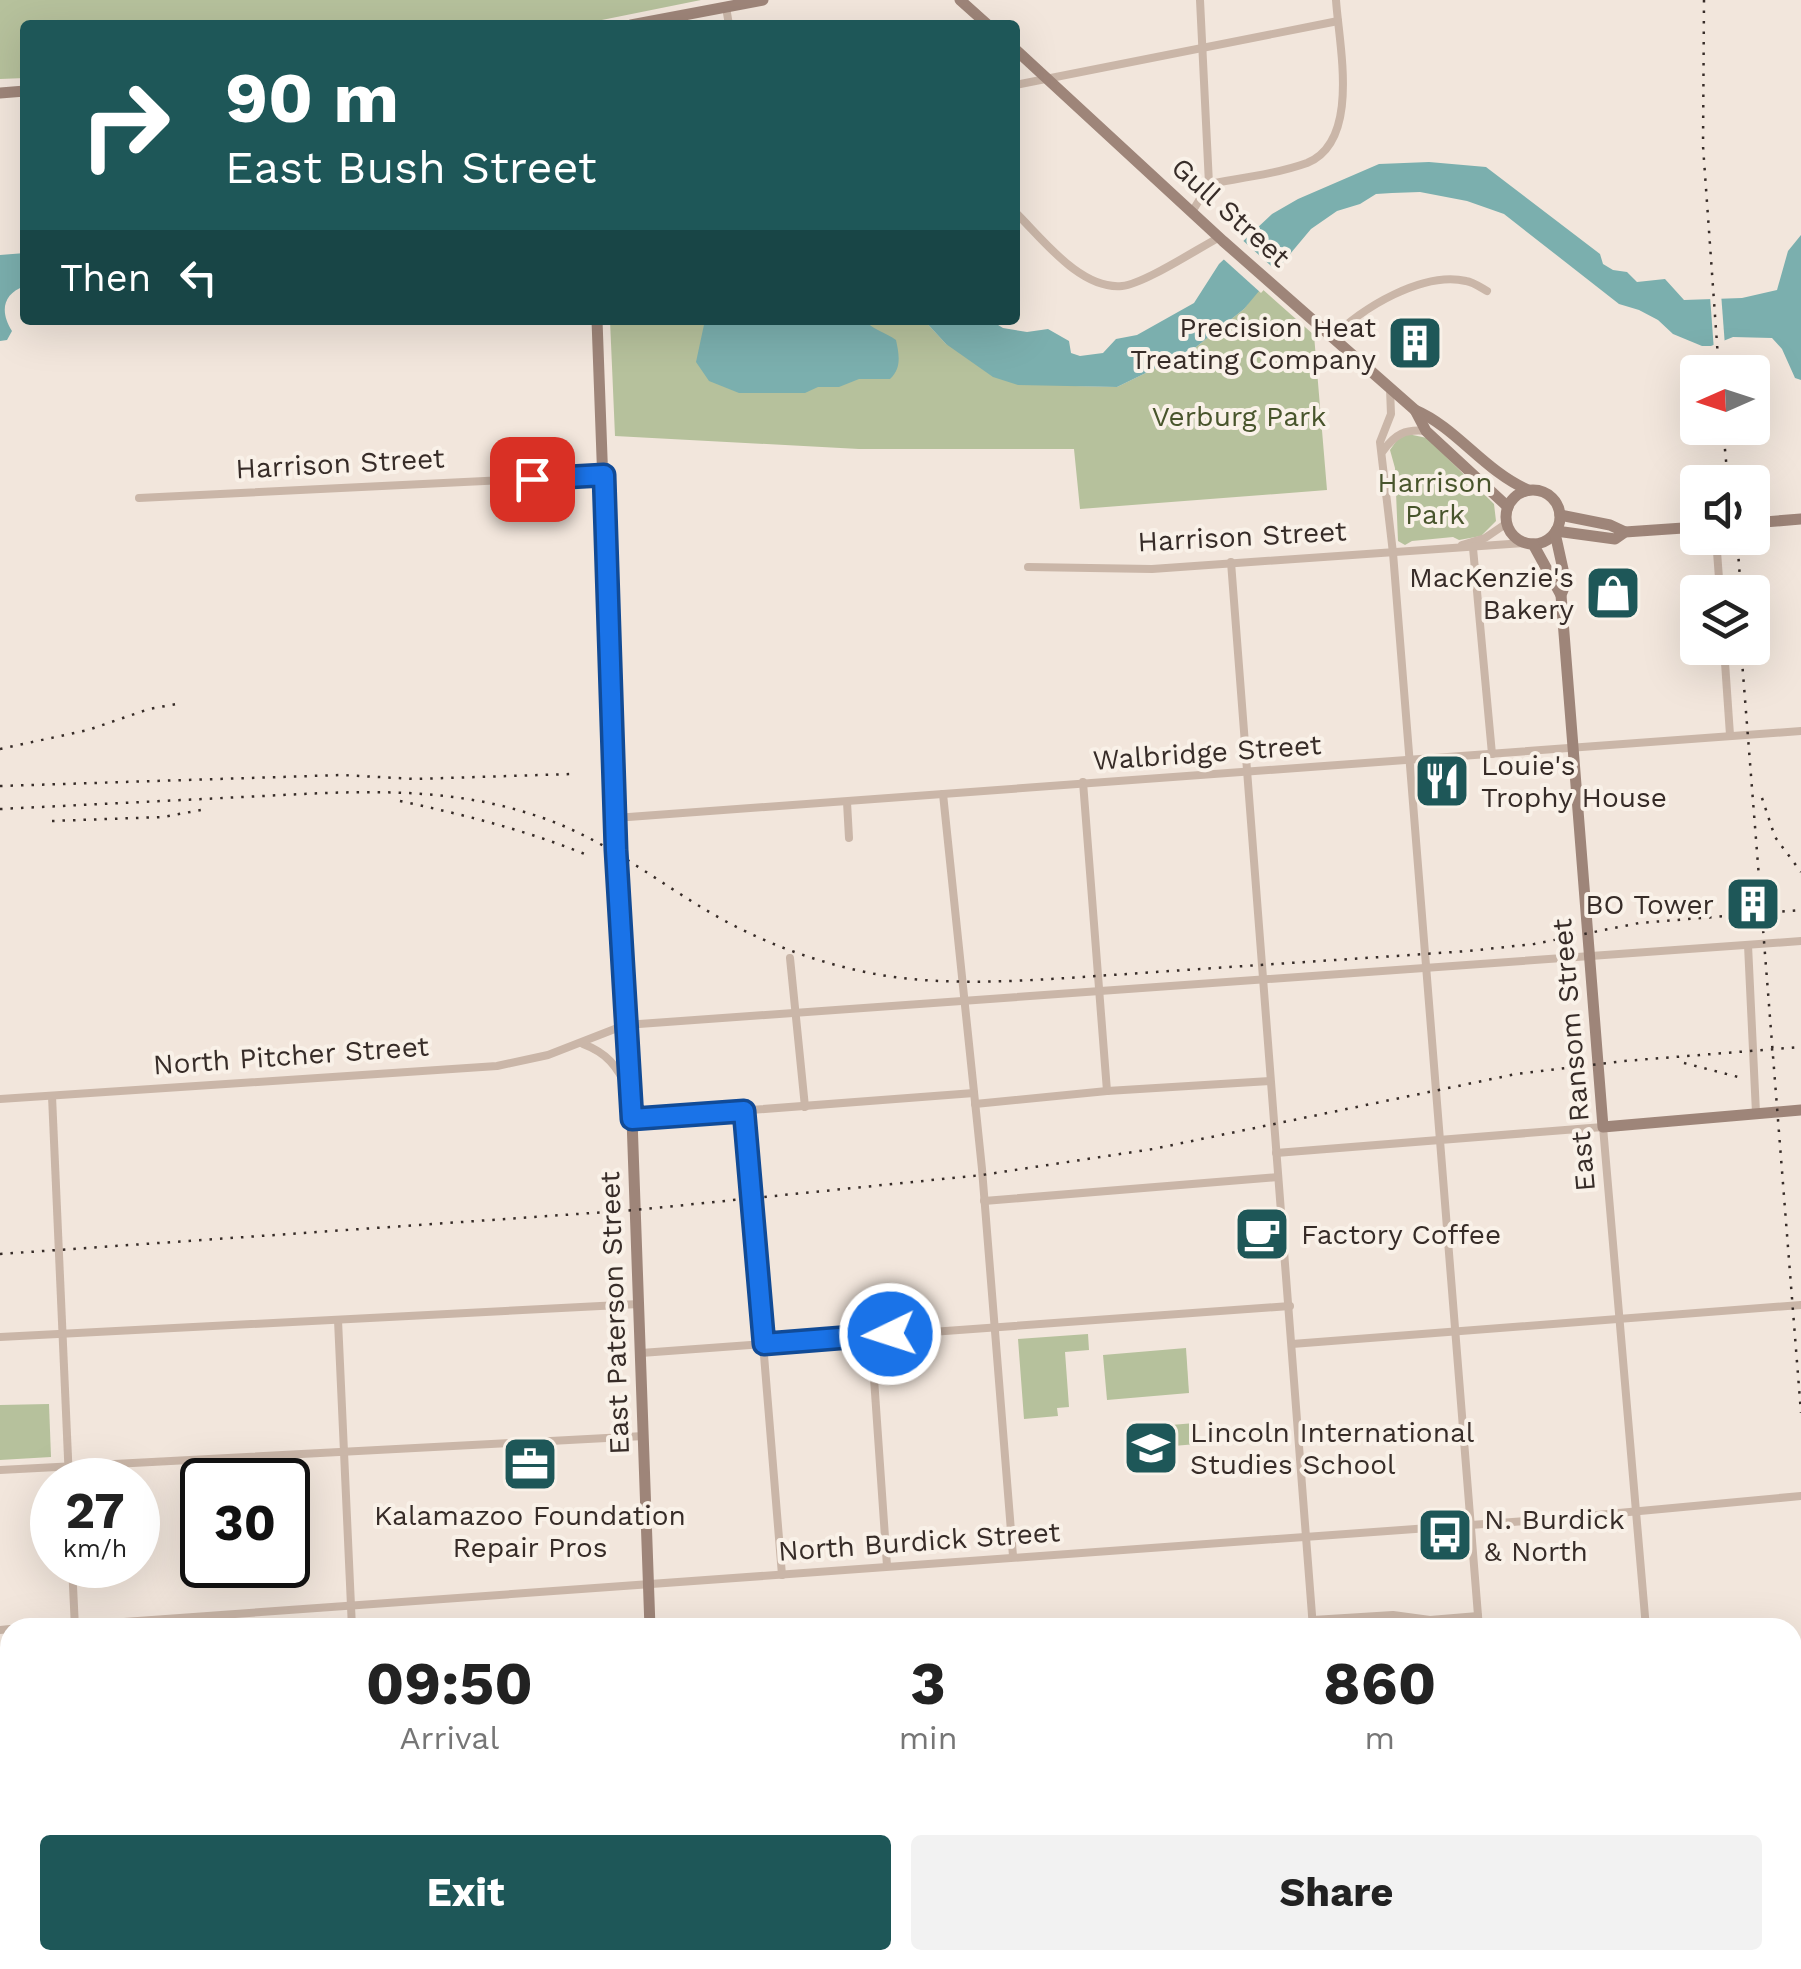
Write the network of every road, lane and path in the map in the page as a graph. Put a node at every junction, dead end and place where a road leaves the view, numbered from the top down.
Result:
1 (762, 0) edge
2 (960, 0) edge
3 (1200, 0) edge
4 (1336, 0) edge
5 (726, 7) junction
6 (657, 20) edge
7 (728, 20) edge
8 (982, 20) edge
9 (1338, 22) junction
10 (1203, 48) junction
11 (1020, 54) edge
12 (1048, 79) junction
13 (1020, 84) edge
14 (1209, 184) junction
15 (1192, 212) junction
16 (1020, 217) edge
17 (1222, 239) junction
18 (1486, 291) dead end
19 (597, 325) edge
20 (1333, 338) junction
21 (1390, 387) junction
22 (1415, 410) junction
23 (1426, 431) junction
24 (1383, 451) junction
25 (604, 475) junction
26 (1528, 490) junction
27 (139, 498) dead end
28 (1508, 507) junction
29 (1560, 515) junction
30 (1801, 519) edge
31 (1770, 522) edge
32 (1507, 524) junction
33 (1680, 528) edge
34 (1556, 532) junction
35 (1625, 532) junction
36 (1529, 544) junction
37 (1458, 547) junction
38 (1473, 548) junction
39 (1394, 553) junction
40 (1230, 562) junction
41 (1028, 567) dead end
42 (1561, 595) junction
43 (1725, 665) edge
44 (1801, 731) edge
45 (1730, 735) junction
46 (1574, 748) junction
47 (1492, 754) junction
48 (1410, 761) junction
49 (1247, 772) junction
50 (1083, 782) junction
51 (943, 794) junction
52 (847, 802) junction
53 (615, 818) junction
54 (850, 838) dead end
55 (1801, 941) edge
56 (1748, 944) junction
57 (1589, 956) junction
58 (790, 958) dead end
59 (1427, 968) junction
60 (1263, 980) junction
61 (1098, 992) junction
62 (963, 1003) junction
63 (797, 1016) junction
64 (625, 1025) junction
65 (583, 1044) junction
66 (1270, 1080) junction
67 (1107, 1090) junction
68 (974, 1093) junction
69 (52, 1096) junction
70 (630, 1096) junction
71 (0, 1099) edge
72 (975, 1104) junction
73 (805, 1107) junction
74 (1801, 1110) edge
75 (744, 1111) junction
76 (1756, 1114) junction
77 (632, 1119) junction
78 (1604, 1127) junction
79 (1441, 1140) junction
80 (1276, 1154) junction
81 (1278, 1177) junction
82 (984, 1201) junction
83 (639, 1304) junction
84 (1801, 1305) edge
85 (1290, 1306) junction
86 (1621, 1318) junction
87 (338, 1320) junction
88 (996, 1328) junction
89 (1455, 1331) junction
90 (63, 1333) junction
91 (871, 1335) junction
92 (0, 1336) edge
93 (764, 1344) junction
94 (1292, 1344) junction
95 (641, 1353) junction
96 (644, 1436) junction
97 (344, 1453) junction
98 (68, 1458) edge
99 (160, 1462) edge
100 (30, 1469) edge
101 (0, 1470) edge
102 (1801, 1496) edge
103 (1637, 1510) junction
104 (1470, 1522) junction
105 (1306, 1534) junction
106 (1013, 1556) junction
107 (887, 1566) junction
108 (782, 1574) junction
109 (647, 1585) junction
110 (73, 1588) edge
111 (351, 1605) junction
112 (1478, 1616) joint
113 (75, 1618) edge
114 (180, 1618) edge
115 (352, 1618) edge
116 (649, 1618) edge
117 (1313, 1618) edge
118 (1366, 1618) edge
119 (1415, 1618) edge
120 (1454, 1618) edge
121 (1645, 1618) edge

1 - 5 street
2 - 8 street
3 - 10 street
4 - 9 street
5 - 6 street
5 - 7 street
9 - 10 street
9 - 14 street
10 - 12 street
10 - 14 street
11 - 12 street, Gull Street
12 - 13 street
12 - 15 street, Gull Street
14 - 15 street
15 - 17 street, Gull Street
16 - 17 street
17 - 20 street, Gull Street
18 - 20 street
19 - 25 street, East Paterson Street
20 - 21 street, Gull Street
21 - 22 street, Gull Street
21 - 24 street
22 - 23 street, Gull Street
22 - 26 street, Gull Street
23 - 24 street
23 - 28 street, Gull Street
24 - 39 street
25 - 27 street, Harrison Street
25 - 53 street, East Paterson Street
26 - 28 street
26 - 29 street
28 - 32 street
29 - 34 street
29 - 35 street
30 - 31 street
32 - 36 street
32 - 37 street, Harrison Street
33 - 35 street
34 - 35 street
34 - 36 street
34 - 42 street, East Ransom Street
36 - 38 street, Harrison Street
36 - 42 street, East Ransom Street
37 - 38 street, Harrison Street
37 - 39 street, Harrison Street
38 - 47 street
39 - 40 street, Harrison Street
39 - 48 street
40 - 41 street, Harrison Street
40 - 49 street
42 - 46 street, East Ransom Street
43 - 45 street
44 - 45 street, Walbridge Street
45 - 46 street, Walbridge Street
46 - 47 street, Walbridge Street
46 - 57 street, East Ransom Street
47 - 48 street, Walbridge Street
48 - 49 street, Walbridge Street
48 - 59 street
49 - 50 street, Walbridge Street
49 - 60 street
50 - 51 street, Walbridge Street
50 - 61 street
51 - 52 street, Walbridge Street
51 - 62 street
52 - 53 street, Walbridge Street
52 - 54 street
53 - 64 street, East Paterson Street
55 - 56 street
56 - 57 street
56 - 76 street
57 - 59 street
57 - 78 street, East Ransom Street
58 - 63 street
59 - 60 street
59 - 79 street
60 - 61 street
60 - 66 street
61 - 62 street
61 - 67 street
62 - 63 street
62 - 68 street
63 - 64 street
63 - 73 street
64 - 65 street, North Pitcher Street
64 - 70 street, East Paterson Street
65 - 69 street, North Pitcher Street
65 - 70 street
66 - 67 street
66 - 80 street
67 - 72 street
68 - 72 street
68 - 73 street
69 - 71 street, North Pitcher Street
69 - 90 street
70 - 77 street, East Paterson Street
72 - 82 street
73 - 75 street
74 - 76 street
75 - 77 street
75 - 93 street
76 - 78 street
77 - 83 street, East Paterson Street
78 - 79 street
78 - 86 street, East Ransom Street
79 - 80 street
79 - 89 street
80 - 81 street
81 - 82 street
81 - 85 street
82 - 88 street
83 - 87 street
83 - 95 street, East Paterson Street
84 - 86 street
85 - 88 street
85 - 94 street
86 - 89 street
86 - 103 street, East Ransom Street
87 - 90 street
87 - 97 street
88 - 91 street
88 - 106 street
89 - 94 street
89 - 104 street
90 - 92 street
90 - 98 street
91 - 93 street
91 - 107 street
93 - 95 street
93 - 108 street
94 - 105 street
95 - 96 street, East Paterson Street
96 - 97 street
96 - 109 street, East Paterson Street
97 - 99 street
97 - 111 street
100 - 101 street
102 - 103 street, North Burdick Street
103 - 104 street, North Burdick Street
103 - 121 street, East Ransom Street
104 - 105 street, North Burdick Street
104 - 112 street
105 - 106 street, North Burdick Street
105 - 117 street
106 - 107 street, North Burdick Street
107 - 108 street, North Burdick Street
108 - 109 street, North Burdick Street
109 - 111 street, North Burdick Street
109 - 116 street, East Paterson Street
110 - 113 street
111 - 114 street, North Burdick Street
111 - 115 street
112 - 120 street
118 - 119 street

